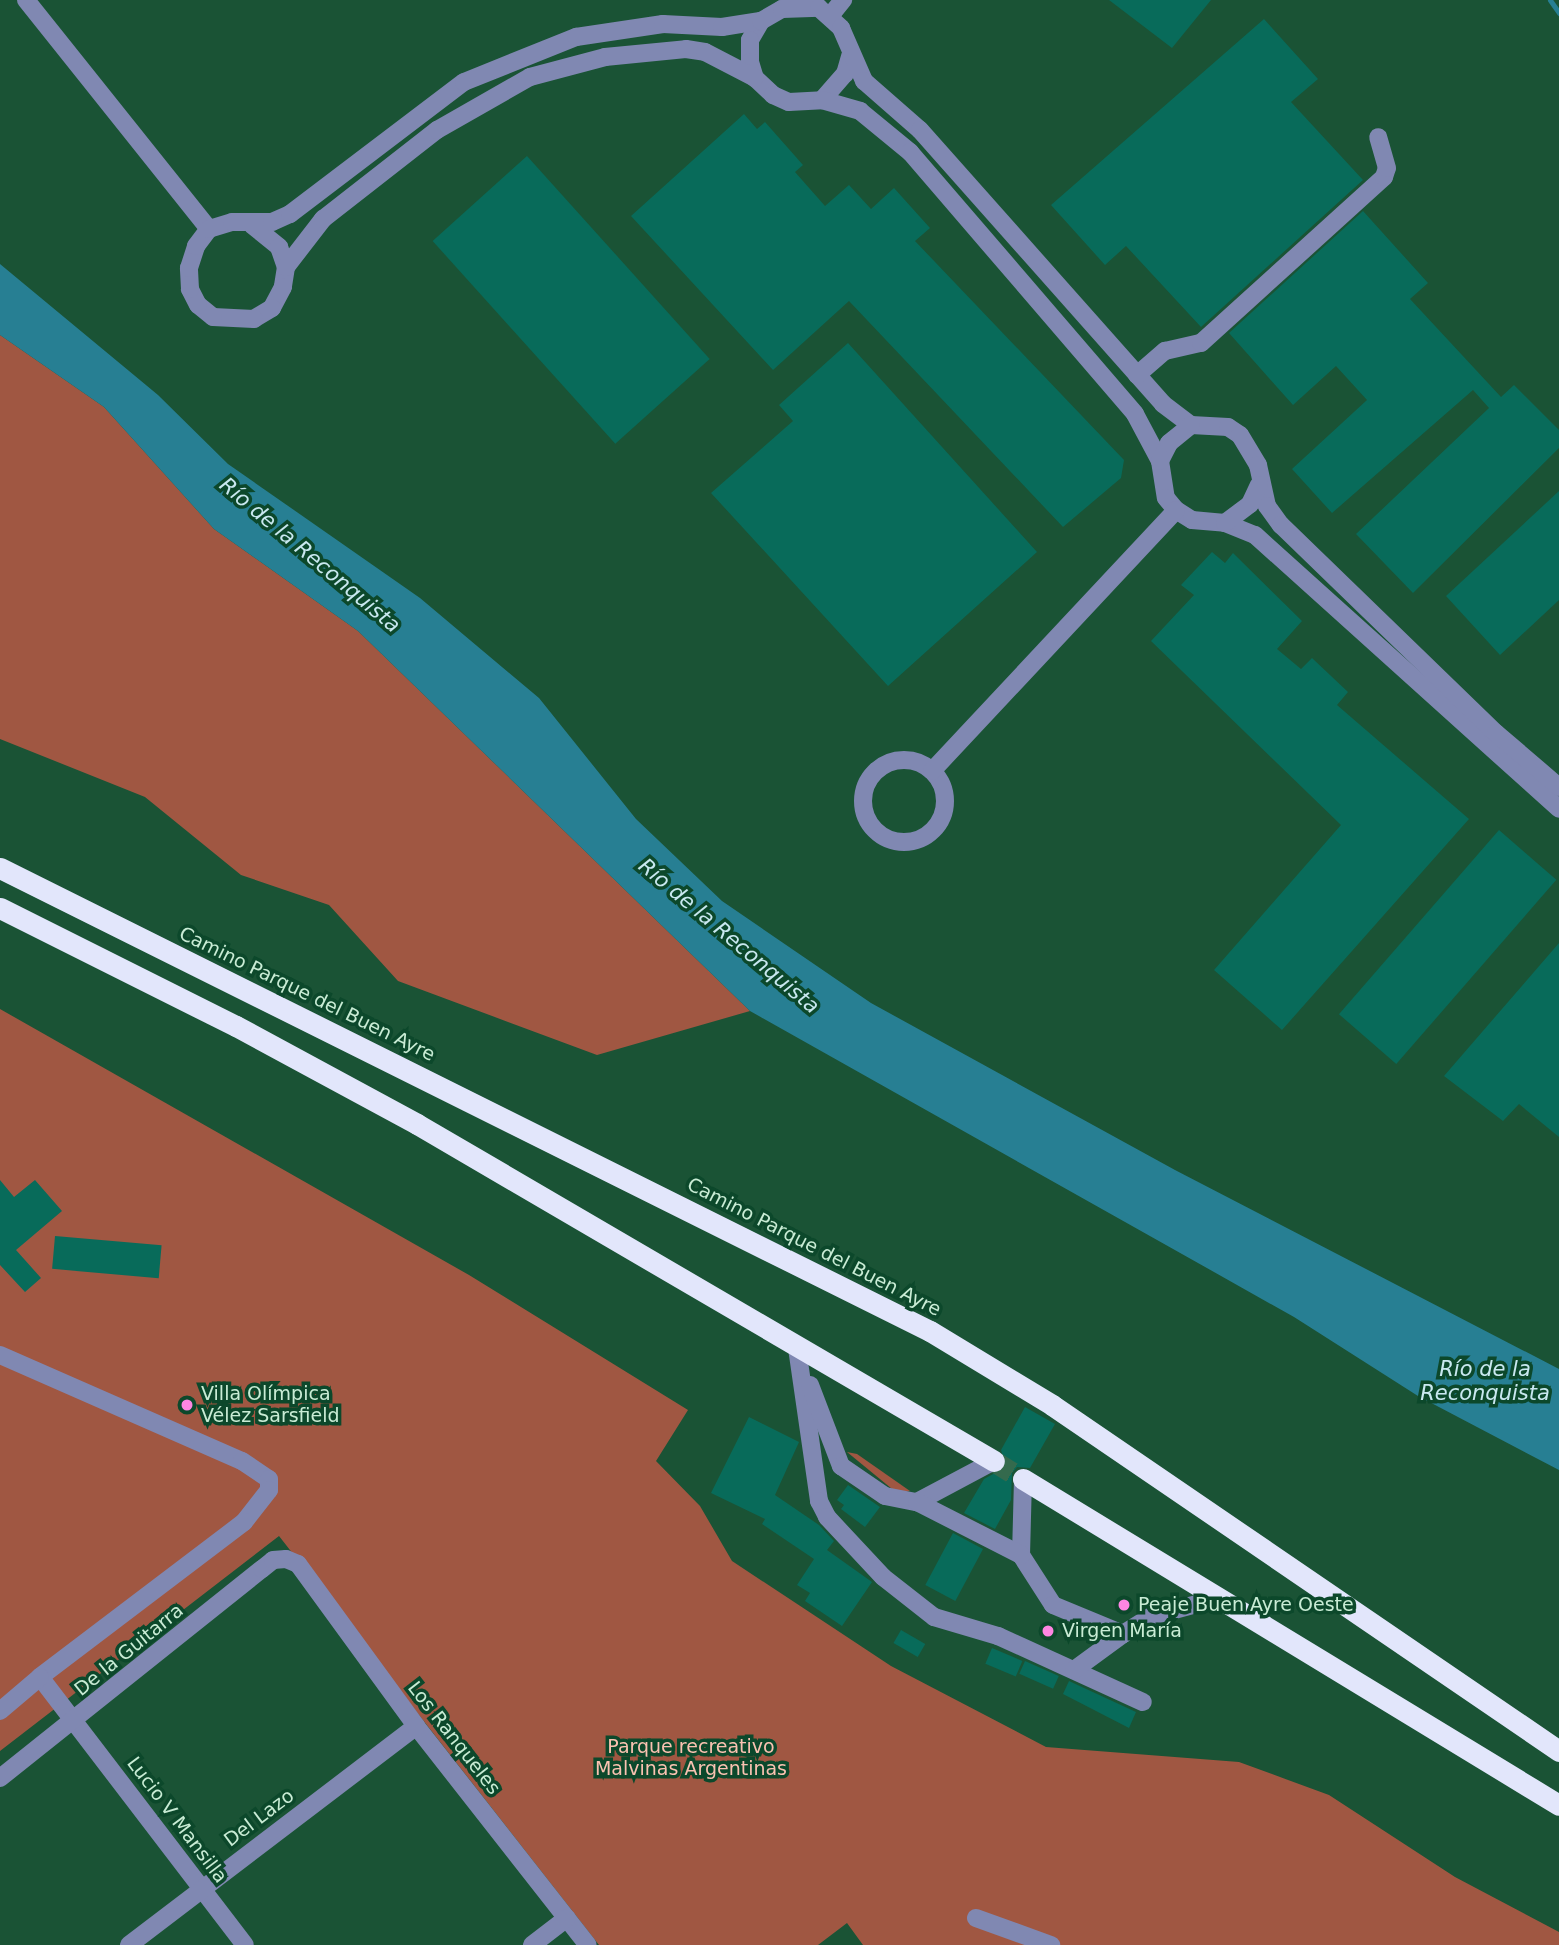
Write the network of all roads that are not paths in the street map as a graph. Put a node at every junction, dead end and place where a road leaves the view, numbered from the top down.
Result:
1 (26, 0) edge
2 (843, 0) edge
3 (830, 16) junction
4 (761, 21) junction
5 (850, 56) junction
6 (755, 78) junction
7 (822, 100) junction
8 (1378, 137) dead end
9 (252, 225) junction
10 (209, 229) junction
11 (286, 267) junction
12 (1137, 375) junction
13 (1191, 425) junction
14 (1160, 461) junction
15 (1259, 485) junction
16 (1176, 510) junction
17 (1225, 523) junction
18 (932, 771) junction
19 (1559, 787) edge
20 (1559, 809) edge
21 (0, 868) edge
22 (0, 908) edge
23 (797, 1348) junction
24 (0, 1354) edge
25 (994, 1461) joint
26 (1023, 1479) joint
27 (916, 1502) junction
28 (1021, 1555) junction
29 (286, 1559) joint
30 (1219, 1598) junction
31 (1123, 1634) junction
32 (1074, 1670) junction
33 (40, 1676) junction
34 (1143, 1702) dead end
35 (0, 1711) edge
36 (77, 1719) junction
37 (416, 1726) junction
38 (1559, 1751) edge
39 (0, 1778) edge
40 (1559, 1805) edge
41 (202, 1888) junction
42 (567, 1917) junction
43 (976, 1918) dead end
44 (129, 1945) edge
45 (245, 1945) edge
46 (532, 1945) edge
47 (588, 1945) edge
48 (1051, 1945) edge

1 - 10 street
2 - 3 street
3 - 4 street
3 - 5 street
4 - 6 street
4 - 9 street
5 - 7 street
5 - 12 street
6 - 7 street
6 - 11 street
7 - 14 street
8 - 12 street
9 - 10 street
9 - 11 street
10 - 11 street
12 - 13 street
13 - 14 street
13 - 15 street
14 - 16 street
15 - 17 street
15 - 19 street
16 - 17 street
16 - 18 street
17 - 20 street
18 - 18 street
21 - 38 highway, Camino Parque del Buen Ayre
22 - 23 highway
23 - 25 highway
23 - 27 street
23 - 32 street
24 - 33 street
25 - 27 street
26 - 28 street
26 - 30 highway
27 - 28 street
28 - 31 street
29 - 36 street, De la Guitarra
29 - 37 street, Los Ranqueles
30 - 31 street
30 - 40 highway
31 - 32 street
32 - 34 street
33 - 35 street
33 - 36 street, Lucio V Mansilla
36 - 39 street, De la Guitarra
36 - 41 street, Lucio V Mansilla
37 - 41 street, Del Lazo
37 - 42 street, Los Ranqueles
41 - 44 street, Del Lazo
41 - 45 street, Lucio V Mansilla
42 - 46 street
42 - 47 street, Los Ranqueles
43 - 48 street

